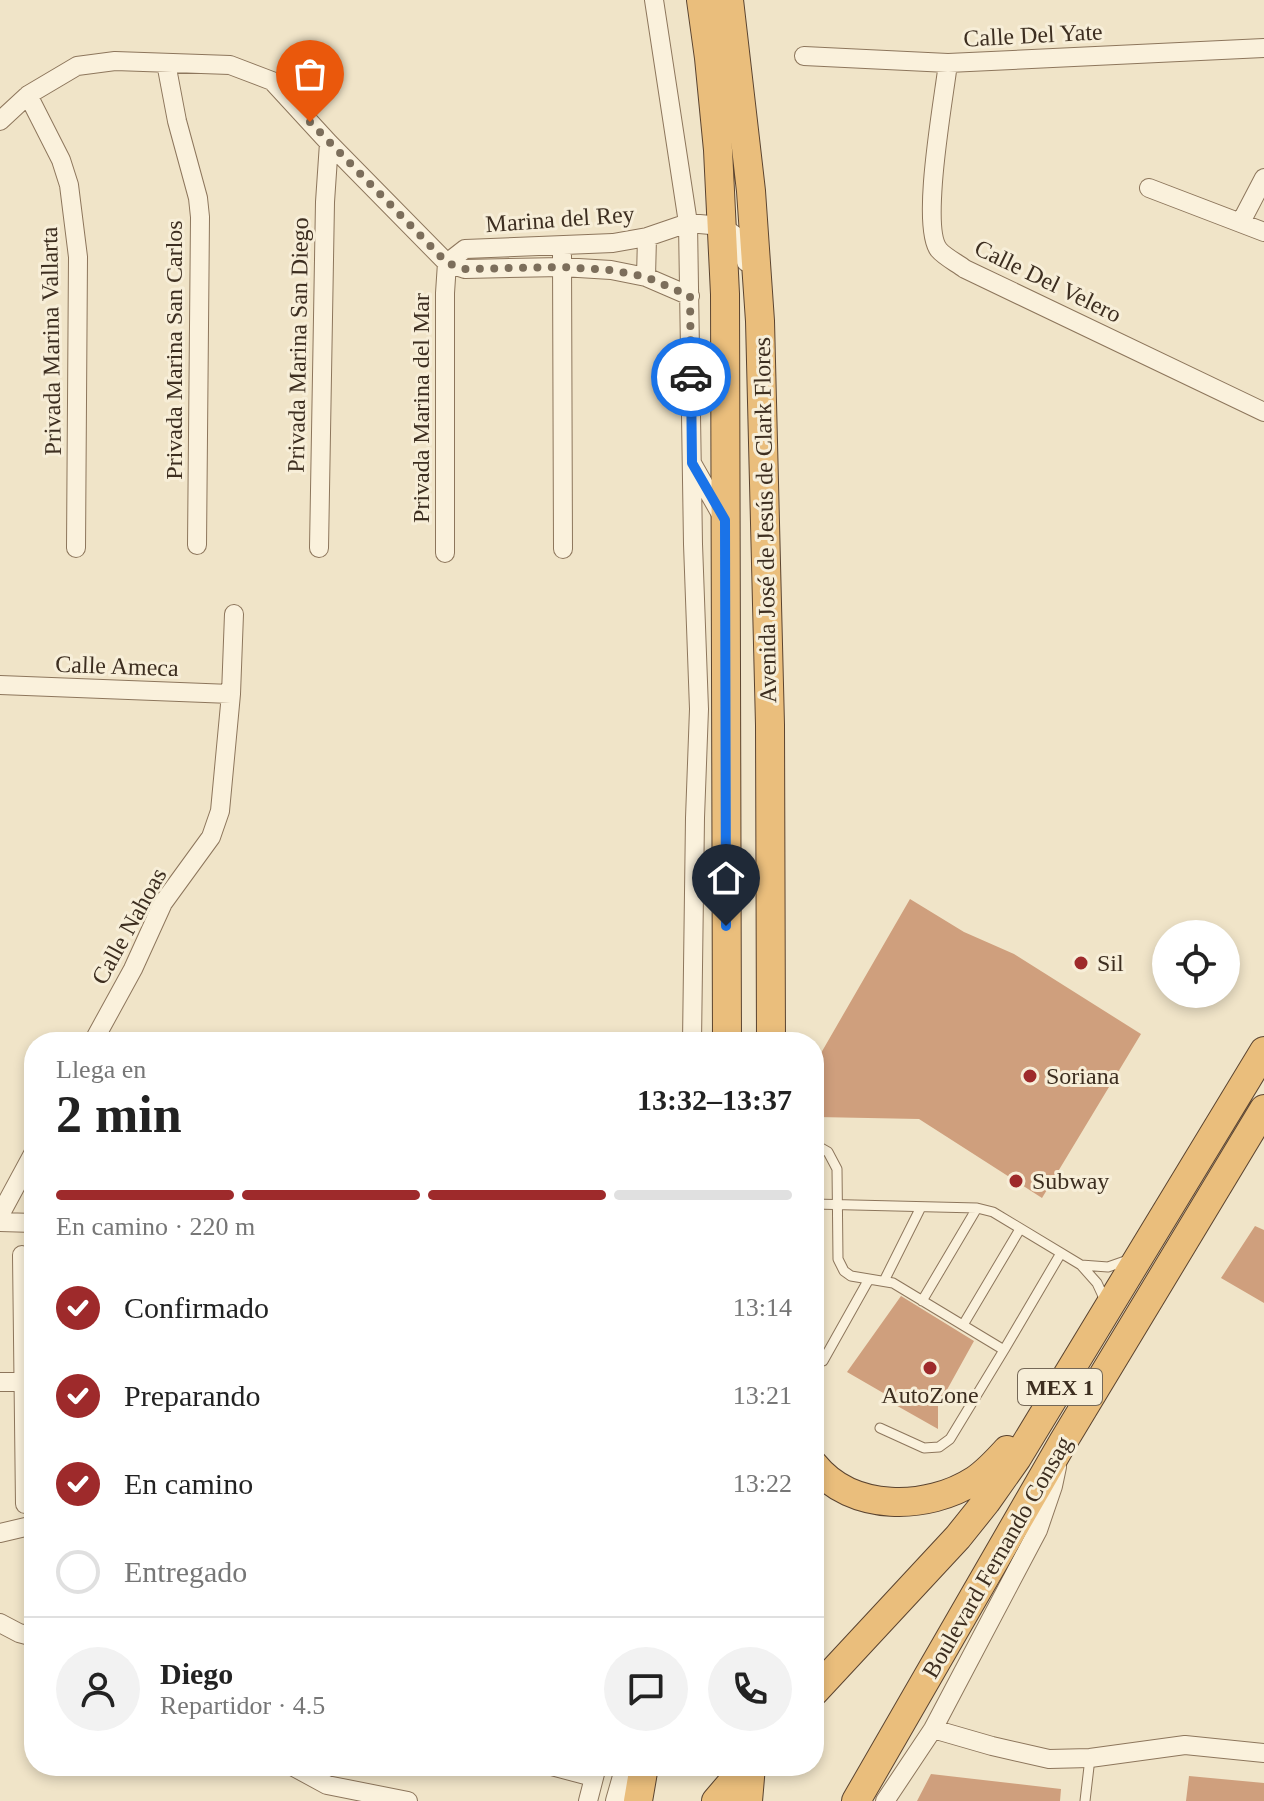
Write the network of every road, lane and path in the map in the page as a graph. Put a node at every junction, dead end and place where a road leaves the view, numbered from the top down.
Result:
1 (654, 0) edge
2 (701, 0) edge
3 (729, 0) edge
4 (1264, 48) edge
5 (804, 56) dead end
6 (166, 63) junction
7 (948, 63) junction
8 (28, 95) junction
9 (0, 121) edge
10 (329, 143) junction
11 (718, 150) junction
12 (1264, 178) edge
13 (1149, 188) dead end
14 (751, 191) junction
15 (1241, 222) junction
16 (688, 223) junction
17 (722, 226) junction
18 (1264, 232) edge
19 (647, 237) junction
20 (562, 246) junction
21 (447, 263) junction
22 (562, 267) junction
23 (646, 277) junction
24 (690, 296) junction
25 (760, 321) junction
26 (1264, 412) edge
27 (692, 463) junction
28 (725, 520) junction
29 (197, 545) dead end
30 (76, 548) dead end
31 (319, 548) dead end
32 (563, 549) dead end
33 (445, 553) dead end
34 (234, 614) dead end
35 (0, 685) edge
36 (231, 694) junction
37 (98, 1032) edge
38 (692, 1032) edge
39 (727, 1032) edge
40 (771, 1032) edge
41 (1264, 1051) edge
42 (1264, 1109) edge
43 (824, 1150) edge
44 (1203, 1152) junction
45 (1228, 1169) junction
46 (24, 1171) edge
47 (824, 1204) edge
48 (838, 1205) junction
49 (921, 1207) junction
50 (977, 1208) junction
51 (0, 1215) edge
52 (0, 1222) edge
53 (24, 1223) edge
54 (1020, 1229) junction
55 (1145, 1246) junction
56 (1061, 1253) junction
57 (22, 1255) dead end
58 (1081, 1265) junction
59 (869, 1279) junction
60 (884, 1281) junction
61 (922, 1301) junction
62 (1103, 1314) junction
63 (963, 1325) junction
64 (1004, 1350) junction
65 (824, 1359) edge
66 (0, 1382) edge
67 (23, 1382) junction
68 (1044, 1413) junction
69 (880, 1428) dead end
70 (1063, 1442) junction
71 (24, 1443) edge
72 (824, 1476) edge
73 (24, 1527) edge
74 (0, 1533) edge
75 (0, 1623) edge
76 (24, 1634) edge
77 (824, 1681) edge
78 (933, 1729) junction
79 (1264, 1753) edge
80 (1090, 1758) junction
81 (310, 1776) edge
82 (594, 1776) edge
83 (624, 1776) edge
84 (642, 1776) edge
85 (742, 1776) edge
86 (730, 1796) edge
87 (408, 1801) edge
88 (588, 1801) edge
89 (617, 1801) edge
90 (638, 1801) edge
91 (856, 1801) edge
92 (885, 1801) edge
93 (1085, 1801) edge

1 - 16 street
2 - 11 highway
3 - 14 highway, Avenida José de Jesús de Clark Flores
4 - 7 street, Calle Del Yate
5 - 7 street, Calle Del Yate
6 - 8 street
6 - 10 street
6 - 29 street, Privada Marina San Carlos
7 - 26 street, Calle Del Velero
8 - 9 street
8 - 30 street, Privada Marina Vallarta
10 - 21 street
10 - 31 street, Privada Marina San Diego
11 - 14 highway
11 - 17 highway
12 - 15 street
13 - 15 street
14 - 25 highway, Avenida José de Jesús de Clark Flores
15 - 18 street
16 - 17 street
16 - 19 street, Marina del Rey
16 - 24 street
17 - 25 street
17 - 28 highway
19 - 20 street, Marina del Rey
19 - 23 street
20 - 21 street, Marina del Rey
20 - 22 street
21 - 22 street, Marina del Rey
21 - 33 street, Privada Marina del Mar
22 - 23 street, Marina del Rey
22 - 32 street
23 - 24 street, Marina del Rey
24 - 27 street
25 - 40 highway, Avenida José de Jesús de Clark Flores
27 - 28 street
27 - 38 street
28 - 39 highway
34 - 36 street, Calle Nahoas
35 - 36 street, Calle Ameca
36 - 37 street, Calle Nahoas
41 - 44 highway, Boulevard Fernando Consag / MEX 1
42 - 45 highway, Boulevard Fernando Consag / MEX 1
43 - 48 lane
44 - 45 highway
44 - 55 highway, Boulevard Fernando Consag / MEX 1
45 - 70 highway, Boulevard Fernando Consag / MEX 1
46 - 51 street
47 - 48 lane
48 - 49 lane
48 - 59 lane
49 - 50 lane
49 - 60 lane
50 - 54 lane
50 - 61 lane
52 - 53 street
54 - 56 lane
54 - 63 lane
55 - 58 lane
55 - 62 highway, Boulevard Fernando Consag / MEX 1
56 - 58 lane
56 - 64 lane
57 - 67 street
58 - 62 lane
59 - 60 lane
59 - 65 lane
60 - 61 lane
61 - 63 lane
62 - 68 highway, Boulevard Fernando Consag / MEX 1
63 - 64 lane
64 - 69 lane
66 - 67 street
67 - 71 street
68 - 72 highway
68 - 77 highway, Boulevard Fernando Consag / MEX 1
70 - 78 street
70 - 91 highway, Boulevard Fernando Consag / MEX 1
73 - 74 street
75 - 76 street
78 - 80 street
78 - 92 street
79 - 80 street
80 - 93 lane
81 - 87 street
82 - 88 street
83 - 89 street
84 - 90 highway
85 - 86 highway

